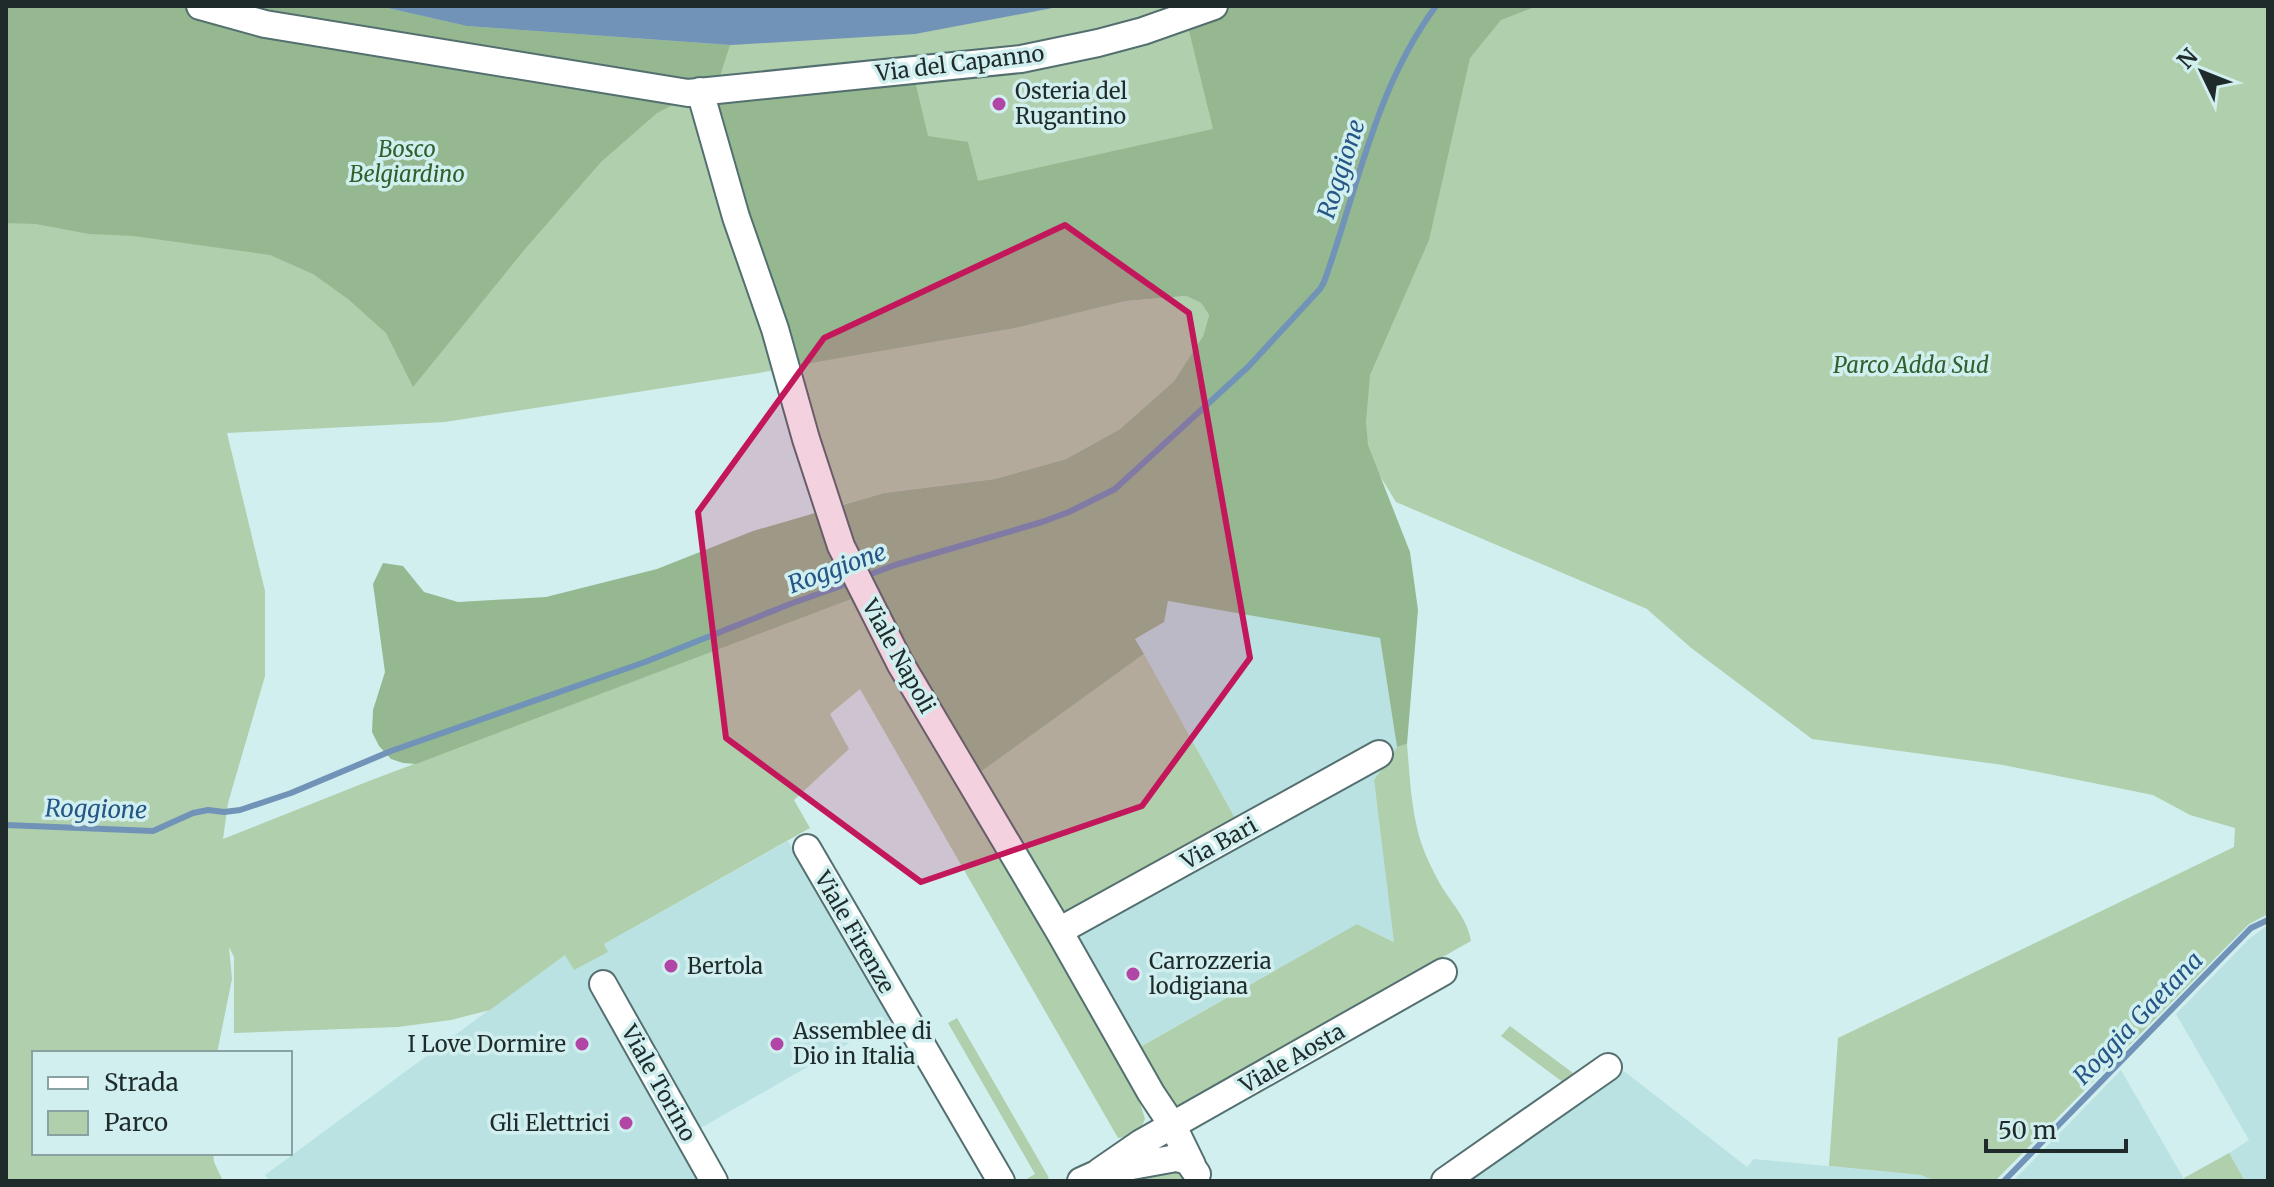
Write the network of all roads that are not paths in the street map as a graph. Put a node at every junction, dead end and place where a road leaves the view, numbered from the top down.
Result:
1 (200, 6) edge
2 (1214, 6) edge
3 (700, 91) junction
4 (1379, 754) dead end
5 (807, 848) dead end
6 (1059, 931) junction
7 (1443, 972) dead end
8 (603, 984) dead end
9 (1608, 1067) dead end
10 (1151, 1093) junction
11 (1173, 1126) junction
12 (1141, 1143) junction
13 (1197, 1173) edge
14 (1090, 1176) edge
15 (714, 1181) edge
16 (1001, 1181) edge
17 (1445, 1181) edge

1 - 3 street, Via del Capanno
2 - 3 street, Via del Capanno
3 - 6 street, Viale Napoli
4 - 6 street, Via Bari
5 - 16 street, Viale Firenze
6 - 10 street, Viale Napoli
7 - 11 street, Viale Aosta
8 - 15 street, Viale Torino
9 - 17 street
10 - 11 street, Viale Napoli
10 - 12 street, Viale Napoli
11 - 12 street, Viale Aosta
11 - 13 street, Viale Napoli
12 - 14 street, Viale Aosta
13 - 14 street

